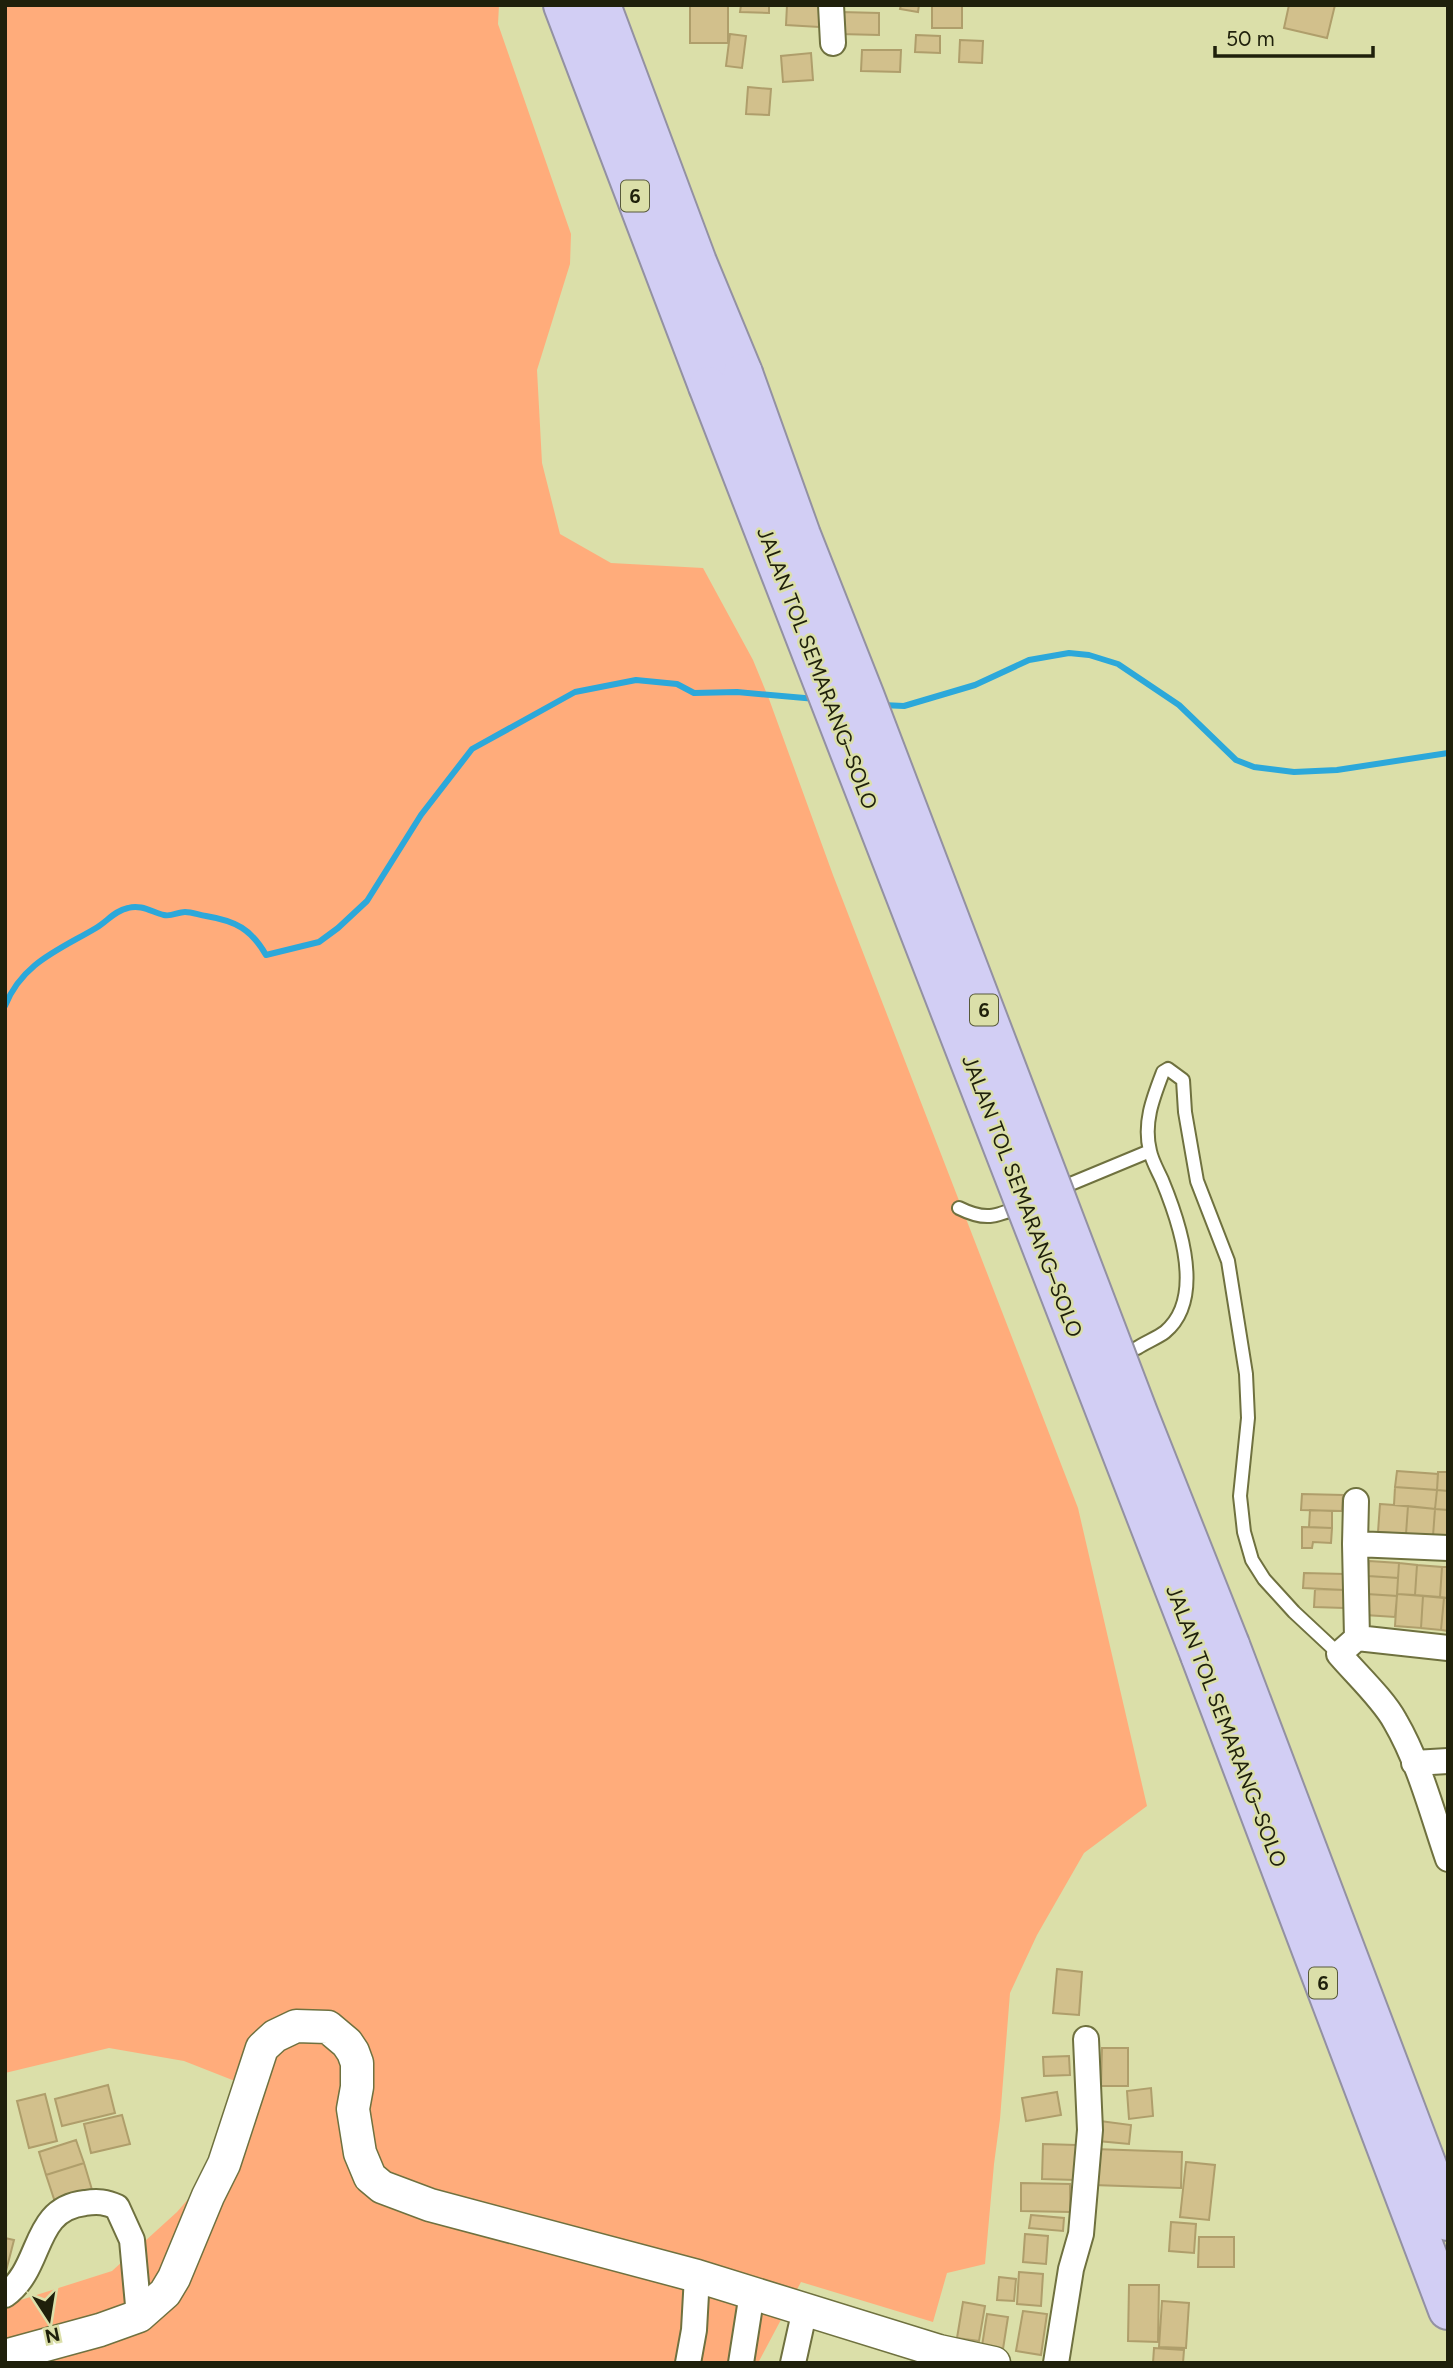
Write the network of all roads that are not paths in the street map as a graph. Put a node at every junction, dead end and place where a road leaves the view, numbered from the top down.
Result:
1 (563, 5) edge
2 (601, 5) edge
3 (831, 5) edge
4 (833, 43) dead end
5 (726, 380) junction
6 (1150, 1151) junction
7 (959, 1208) dead end
8 (1137, 1348) dead end
9 (1356, 1501) dead end
10 (1356, 1544) junction
11 (1448, 1548) edge
12 (1348, 1646) junction
13 (1448, 1648) edge
14 (1215, 1650) junction
15 (1448, 1761) edge
16 (1414, 1763) junction
17 (1448, 1859) edge
18 (1086, 2039) dead end
19 (1448, 2221) edge
20 (698, 2276) junction
21 (752, 2293) junction
22 (5, 2295) edge
23 (805, 2309) junction
24 (1448, 2311) edge
25 (139, 2316) junction
26 (5, 2356) edge
27 (957, 2359) edge
28 (688, 2363) edge
29 (741, 2363) edge
30 (793, 2363) edge
31 (994, 2363) edge
32 (1056, 2363) edge

1 - 5 highway, JALAN TOL SEMARANG–SOLO / 6
2 - 5 highway, JALAN TOL SEMARANG–SOLO / 6
3 - 4 street
5 - 14 highway, JALAN TOL SEMARANG–SOLO / 6, bridge
6 - 7 lane
6 - 8 lane
6 - 12 lane
9 - 10 street
10 - 11 street
10 - 12 street
12 - 13 street
12 - 16 street
14 - 19 highway, JALAN TOL SEMARANG–SOLO / 6
14 - 24 highway, JALAN TOL SEMARANG–SOLO / 6
15 - 16 street
16 - 17 street
18 - 32 street
20 - 21 street
20 - 25 street
20 - 28 street
21 - 23 street
21 - 29 street
22 - 25 street
23 - 27 street
23 - 30 street
25 - 26 street
27 - 31 street

